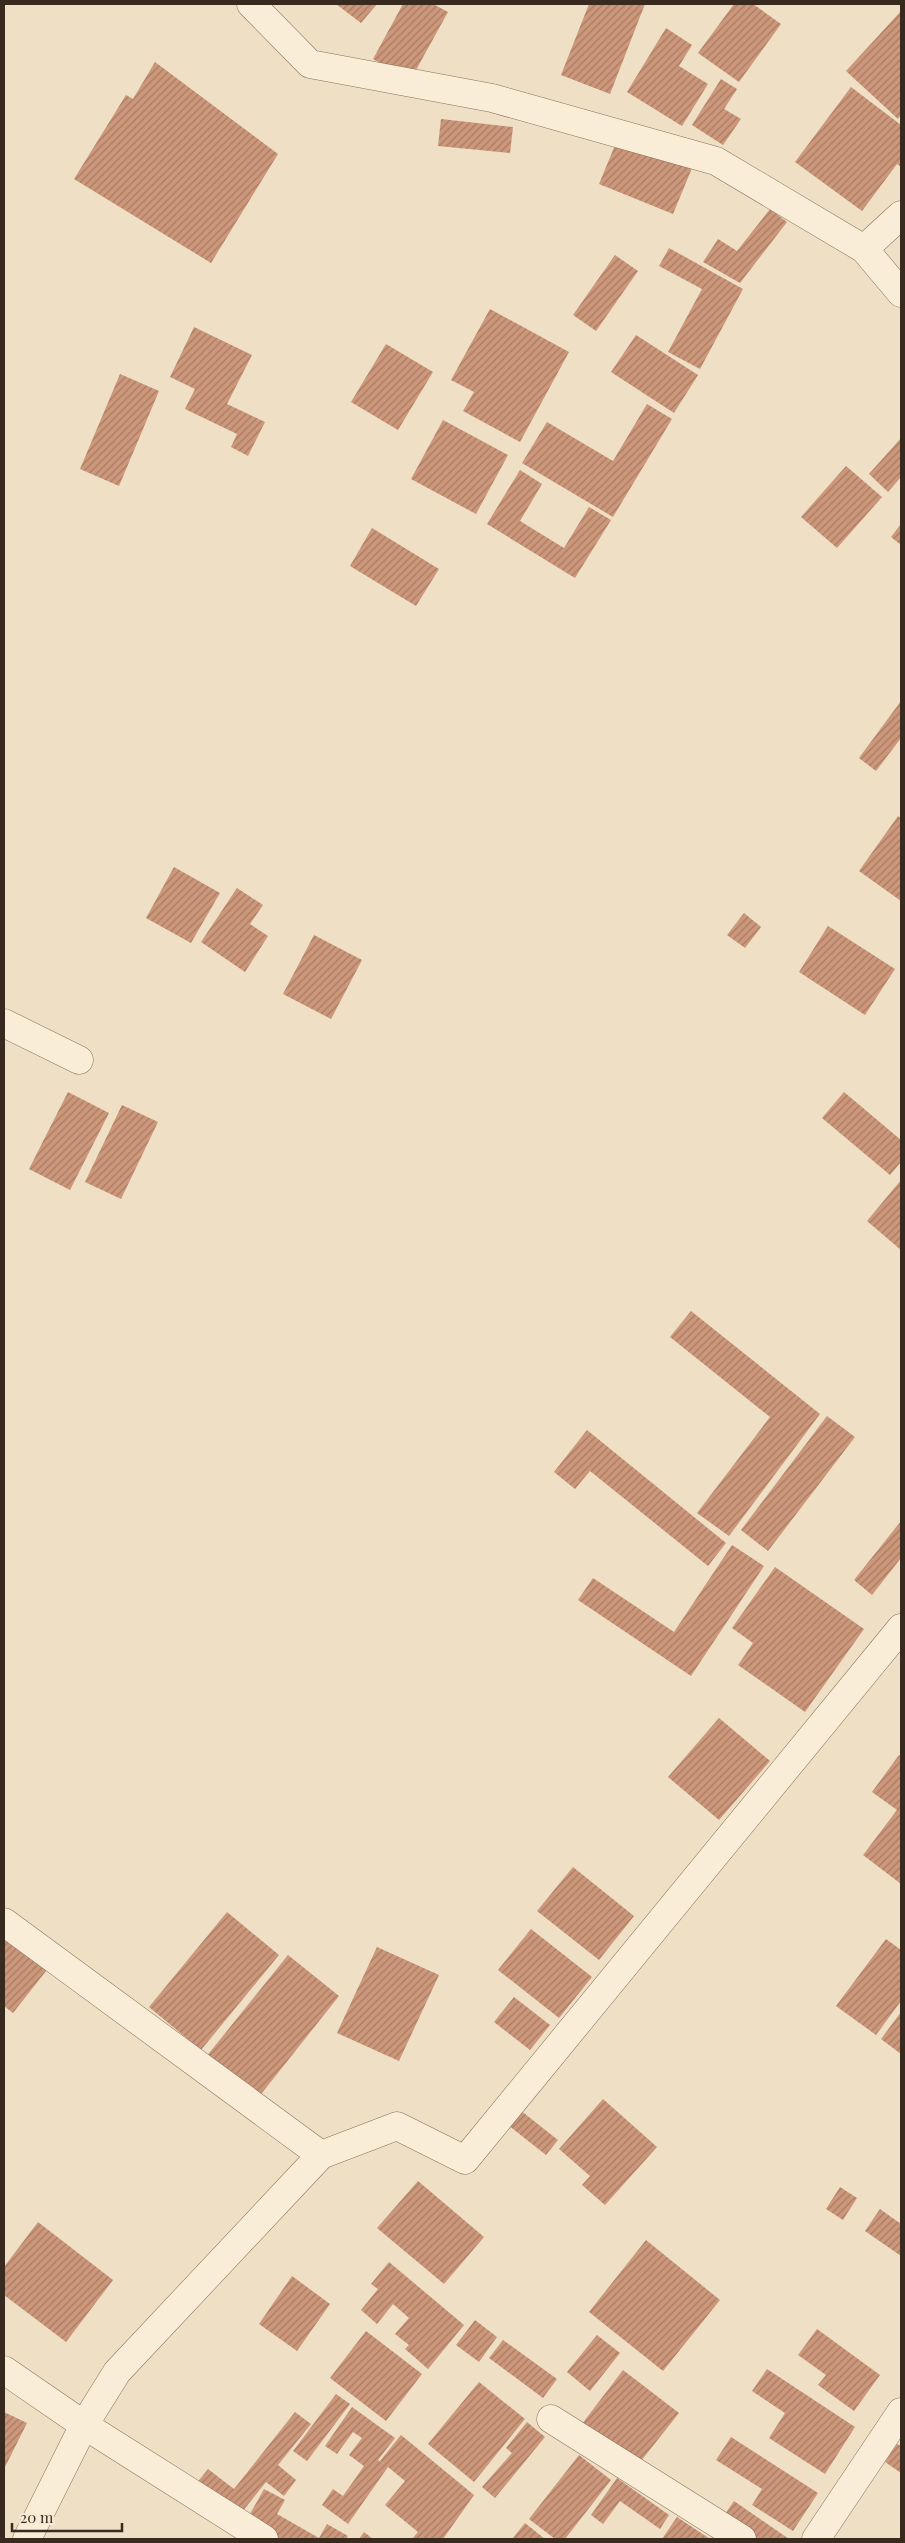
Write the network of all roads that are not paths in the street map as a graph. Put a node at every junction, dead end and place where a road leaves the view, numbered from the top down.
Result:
1 (251, 4) edge
2 (901, 215) edge
3 (864, 249) junction
4 (901, 294) edge
5 (4, 1023) edge
6 (79, 1060) dead end
7 (901, 1628) edge
8 (4, 1922) edge
9 (321, 2155) junction
10 (4, 2370) edge
11 (901, 2412) edge
12 (551, 2419) dead end
13 (84, 2425) junction
14 (27, 2539) edge
15 (264, 2539) edge
16 (742, 2539) edge
17 (816, 2539) edge

1 - 3 street
2 - 3 street
3 - 4 street
5 - 6 street
7 - 9 street
8 - 9 street
9 - 13 street
10 - 13 street
11 - 17 street
12 - 16 street
13 - 14 street
13 - 15 street

